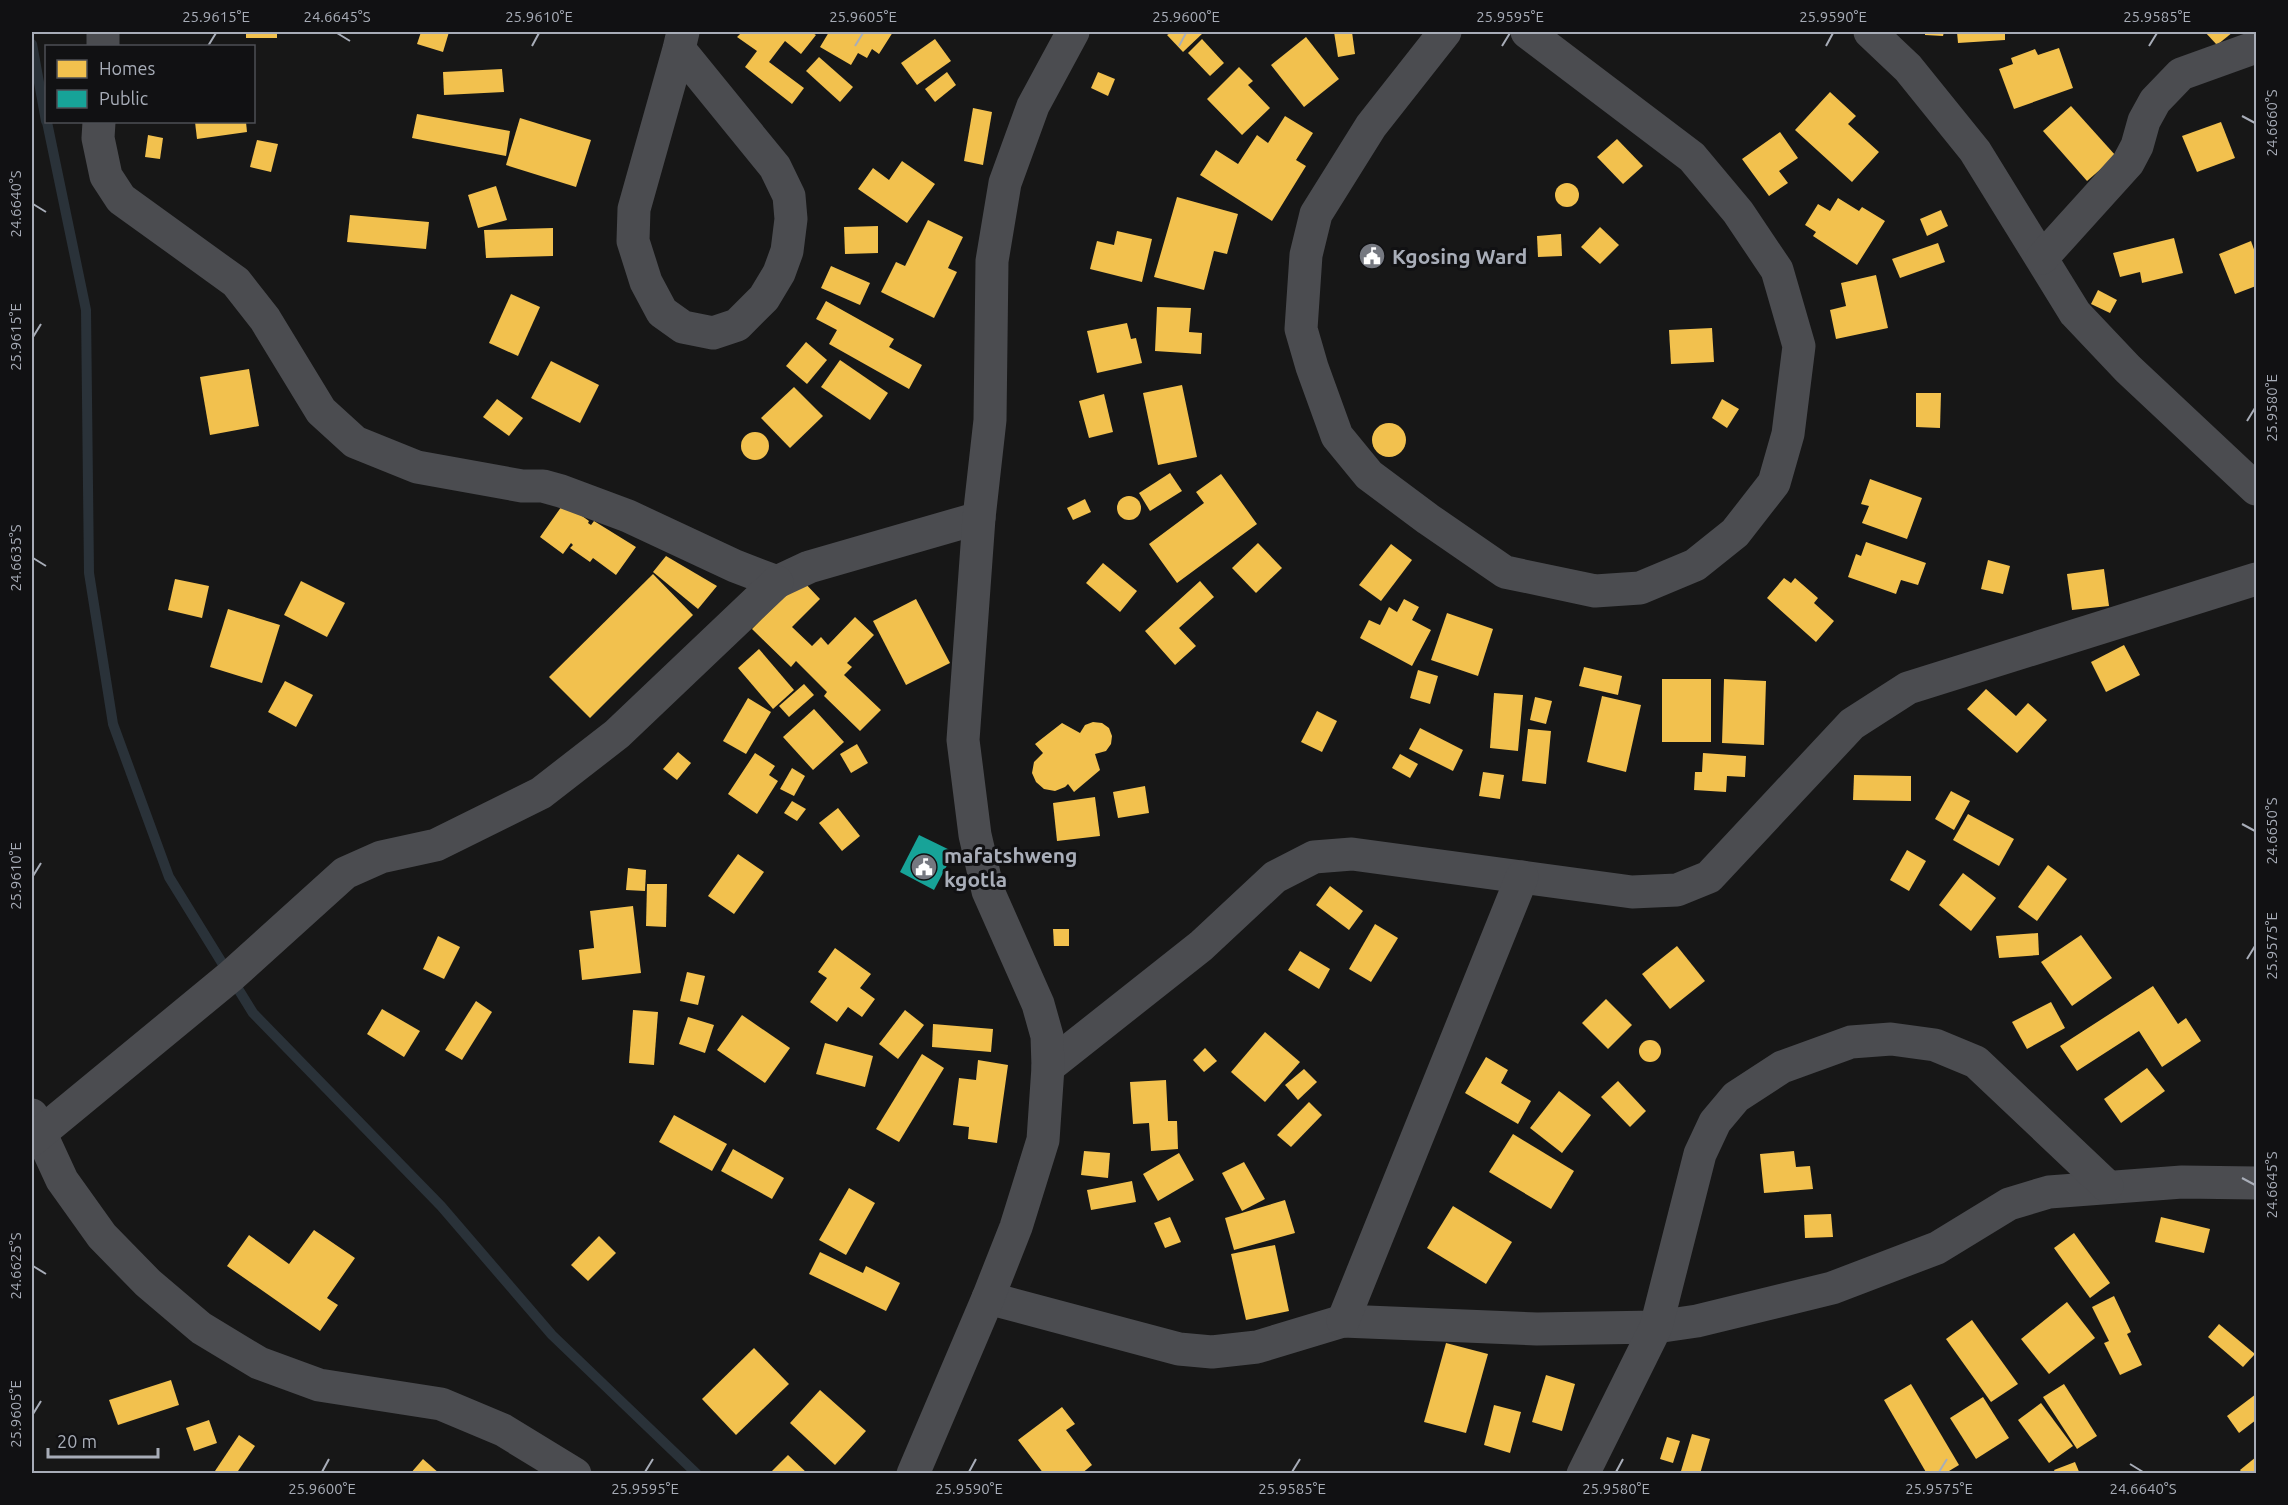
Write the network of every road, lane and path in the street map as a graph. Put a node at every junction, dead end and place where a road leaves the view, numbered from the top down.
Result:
1 (1073, 32) edge
2 (1445, 32) edge
3 (1527, 32) edge
4 (1870, 32) edge
5 (681, 40) edge
6 (2256, 46) edge
7 (99, 123) edge
8 (2042, 258) junction
9 (2256, 489) edge
10 (979, 518) junction
11 (2256, 579) edge
12 (777, 582) junction
13 (1522, 877) junction
14 (1047, 1067) junction
15 (35, 1130) edge
16 (2256, 1183) edge
17 (2107, 1186) junction
18 (988, 1298) junction
19 (1343, 1321) junction
20 (1656, 1327) junction
21 (575, 1473) edge
22 (913, 1473) edge
23 (1583, 1473) edge

1 - 10 street
2 - 3 street
4 - 8 street
5 - 5 street
6 - 8 street
7 - 12 street
8 - 9 street
10 - 12 street
10 - 14 street
11 - 13 street
12 - 15 street
13 - 14 street
13 - 19 street
14 - 18 street
15 - 21 street
16 - 17 street
17 - 20 street
17 - 20 street
18 - 19 street
18 - 22 street
19 - 20 street
20 - 23 street

